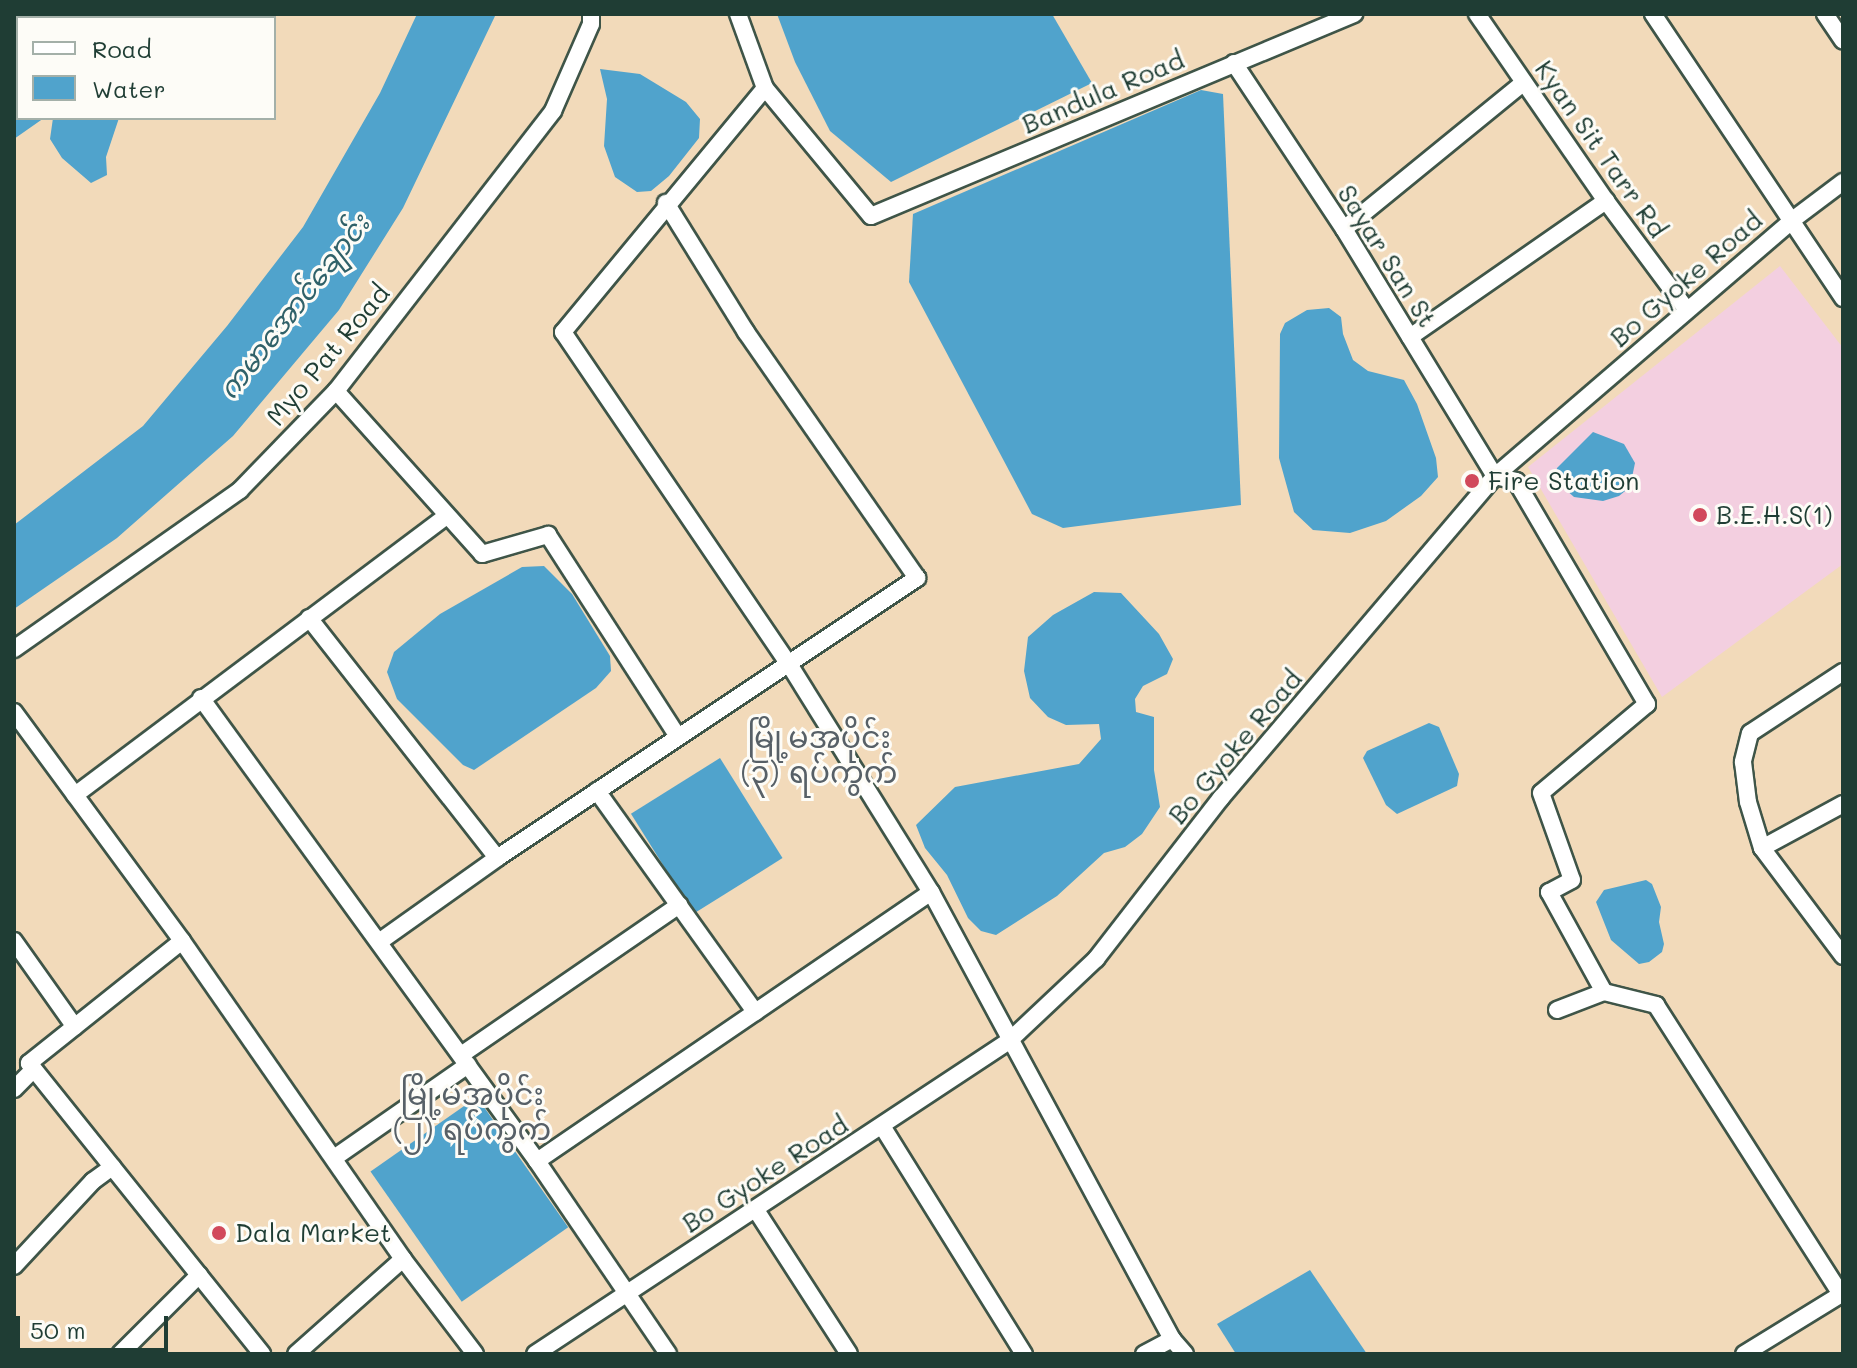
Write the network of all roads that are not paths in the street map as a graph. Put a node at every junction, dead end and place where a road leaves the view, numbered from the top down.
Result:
1 (591, 14) edge
2 (738, 14) edge
3 (1354, 14) edge
4 (1477, 14) edge
5 (1653, 14) edge
6 (1825, 14) edge
7 (1843, 41) edge
8 (1234, 63) junction
9 (1524, 82) junction
10 (765, 88) junction
11 (1843, 182) edge
12 (1606, 201) junction
13 (666, 203) junction
14 (1791, 221) junction
15 (1344, 229) junction
16 (1843, 298) edge
17 (1687, 310) junction
18 (1410, 337) junction
19 (336, 391) junction
20 (1495, 476) junction
21 (445, 517) junction
22 (309, 618) junction
23 (14, 649) edge
24 (789, 664) junction
25 (1843, 672) edge
26 (201, 698) junction
27 (14, 712) edge
28 (678, 737) junction
29 (597, 791) junction
30 (75, 795) junction
31 (1843, 804) edge
32 (1762, 848) junction
33 (497, 858) junction
34 (931, 892) junction
35 (679, 905) junction
36 (14, 941) edge
37 (182, 941) junction
38 (379, 942) junction
39 (1842, 954) edge
40 (1604, 992) junction
41 (1557, 1010) dead end
42 (755, 1012) junction
43 (75, 1027) junction
44 (1009, 1041) junction
45 (465, 1060) junction
46 (34, 1069) junction
47 (14, 1089) edge
48 (882, 1126) junction
49 (334, 1158) junction
50 (537, 1161) junction
51 (112, 1167) junction
52 (756, 1210) junction
53 (403, 1259) junction
54 (14, 1266) edge
55 (199, 1275) junction
56 (625, 1293) junction
57 (1842, 1293) edge
58 (1172, 1339) junction
59 (120, 1354) edge
60 (262, 1354) edge
61 (296, 1354) edge
62 (475, 1354) edge
63 (535, 1354) edge
64 (668, 1354) edge
65 (849, 1354) edge
66 (1024, 1354) edge
67 (1144, 1354) edge
68 (1185, 1354) edge
69 (1744, 1354) edge

1 - 19 street, Myo Pat Road
2 - 10 street
3 - 8 street, Bandula Road
4 - 9 street, Kyan Sit Tarr Rd
5 - 14 street
6 - 7 street
8 - 10 street, Bandula Road
8 - 15 street, Sayar San St
9 - 12 street, Kyan Sit Tarr Rd
9 - 15 street
10 - 13 street
11 - 14 street, Bo Gyoke Road
12 - 17 street, Kyan Sit Tarr Rd
12 - 18 street
13 - 24 street
13 - 24 street
14 - 16 street
14 - 17 street, Bo Gyoke Road
15 - 18 street, Sayar San St
17 - 20 street, Bo Gyoke Road
18 - 20 street, Sayar San St
19 - 21 street
19 - 23 street, Myo Pat Road
20 - 40 street
20 - 44 street, Bo Gyoke Road
21 - 22 street
21 - 28 street
22 - 26 street
22 - 33 street
24 - 28 street
24 - 34 street
25 - 32 street
26 - 30 street
26 - 38 street
27 - 30 street
28 - 29 street
29 - 33 street
29 - 35 street
30 - 37 street
31 - 32 street
32 - 39 street
33 - 38 street
34 - 42 street
34 - 44 street
35 - 42 street
35 - 45 street
36 - 43 street
37 - 43 street
37 - 49 street
38 - 45 street
40 - 41 street
40 - 57 street
42 - 50 street
43 - 46 street
44 - 48 street, Bo Gyoke Road
44 - 58 street
45 - 49 street
45 - 50 street
46 - 47 street
46 - 51 street
48 - 52 street, Bo Gyoke Road
48 - 66 street
49 - 53 street
50 - 56 street
51 - 54 street
51 - 55 street
52 - 56 street, Bo Gyoke Road
52 - 65 street
53 - 61 street
53 - 62 street
55 - 59 street
55 - 60 street
56 - 63 street, Bo Gyoke Road
56 - 64 street
57 - 69 street
58 - 67 street
58 - 68 street

